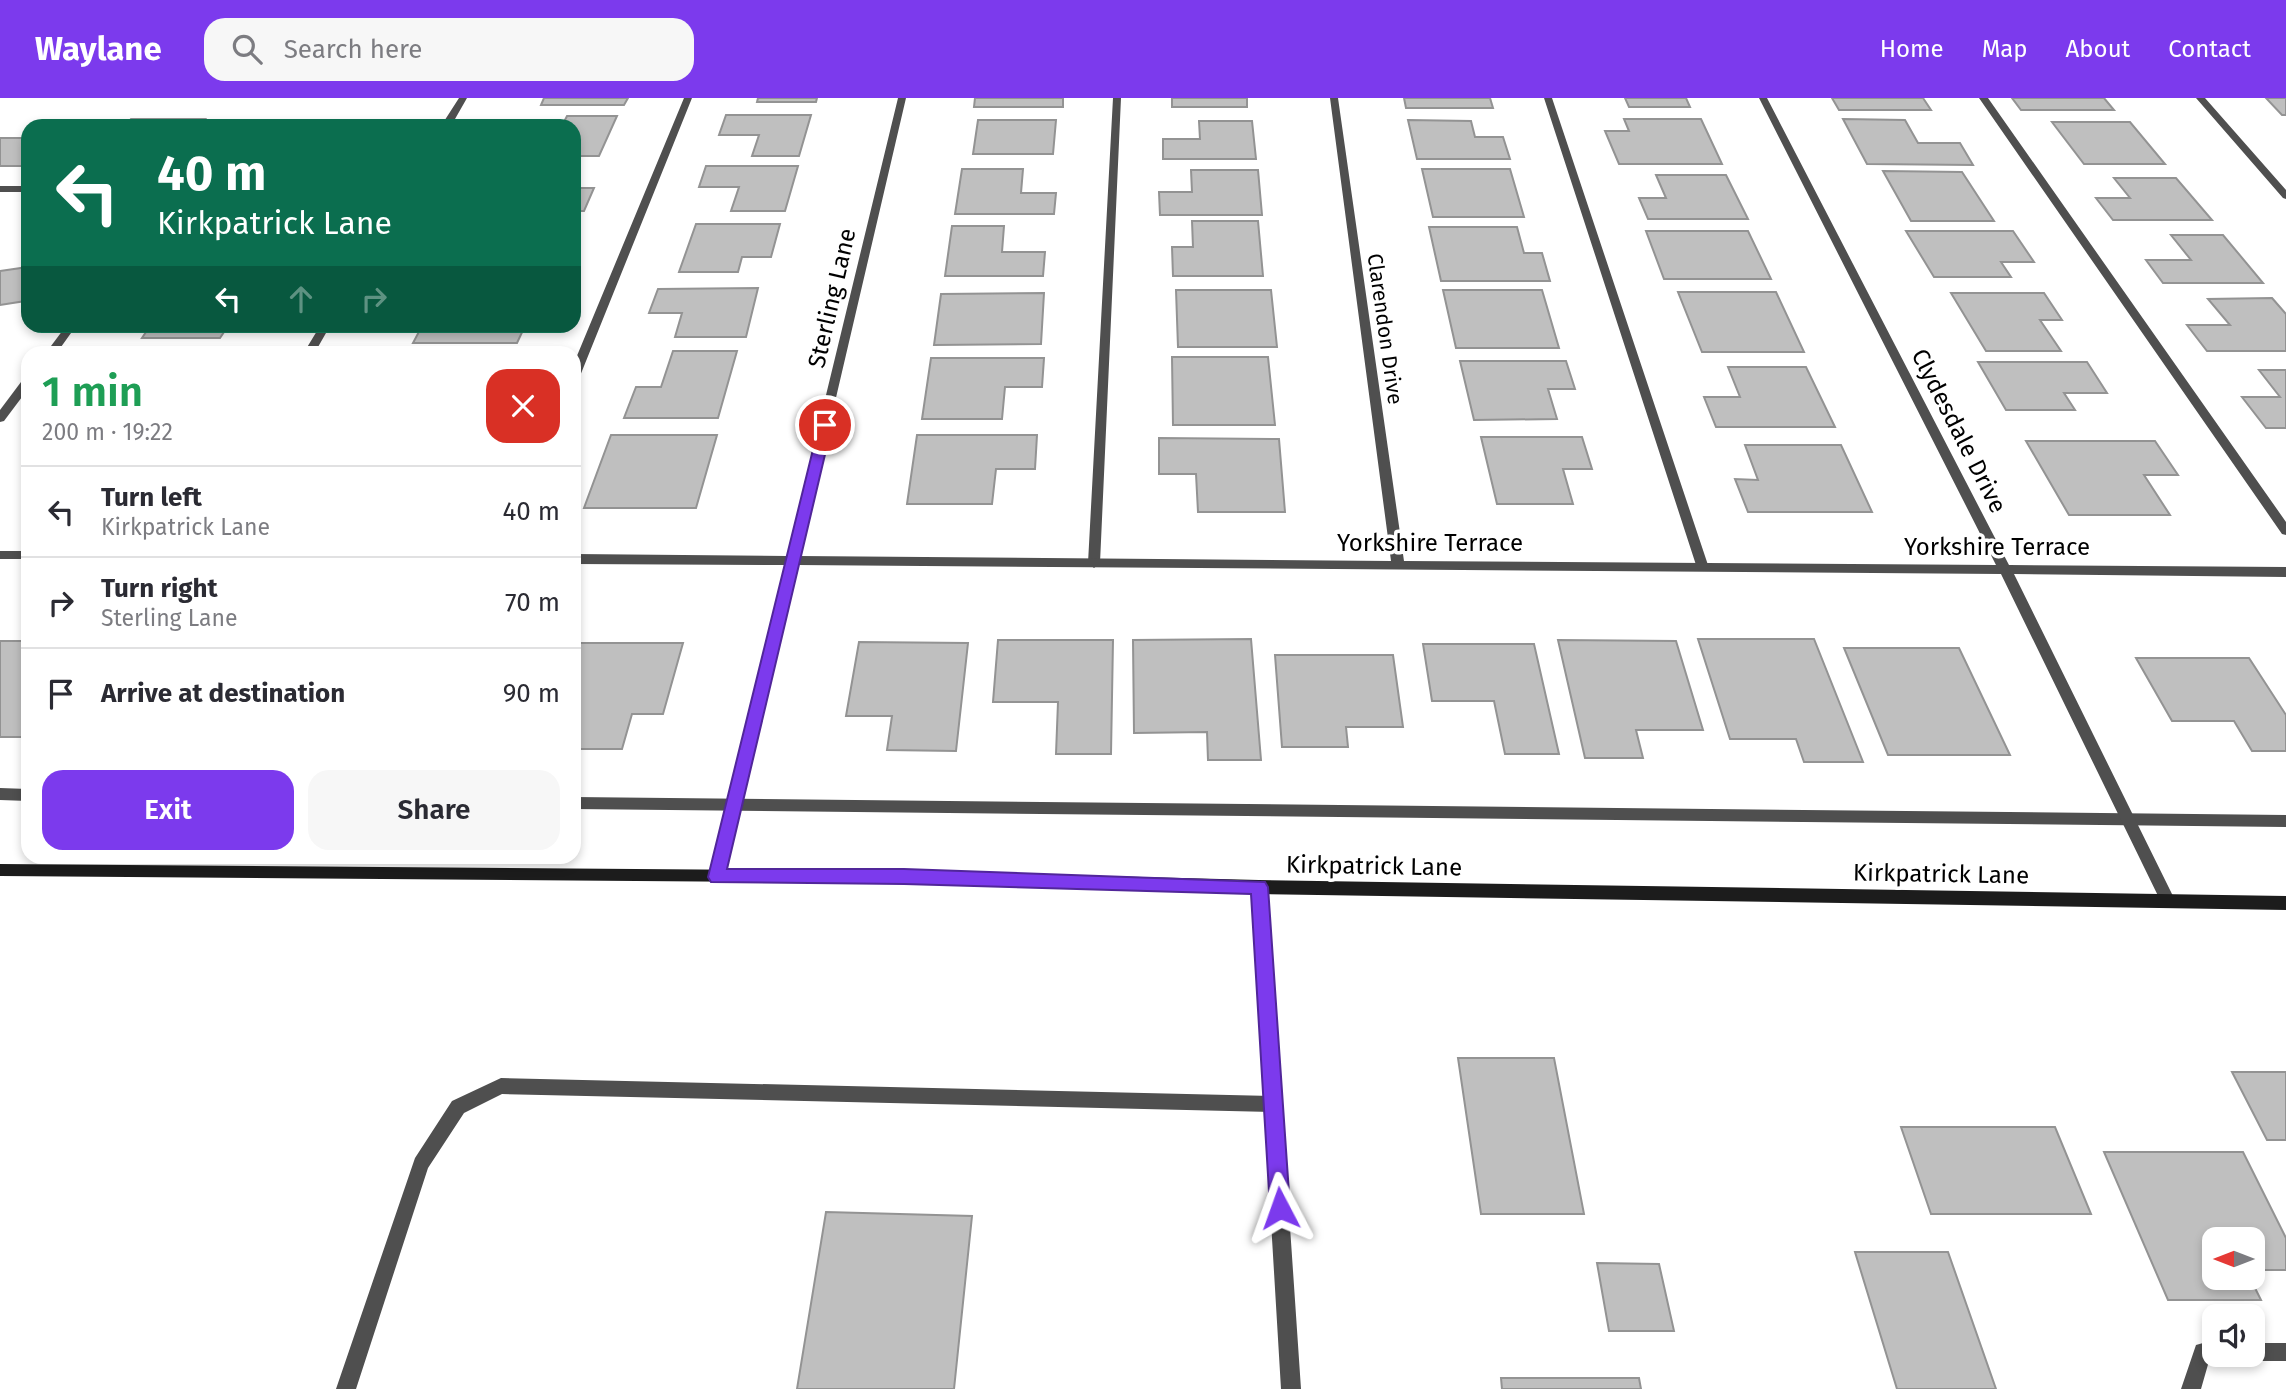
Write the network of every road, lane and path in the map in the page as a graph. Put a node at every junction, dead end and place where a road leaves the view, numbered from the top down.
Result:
1 (463, 98) edge
2 (688, 98) edge
3 (902, 98) edge
4 (1117, 98) edge
5 (1334, 98) edge
6 (1548, 98) edge
7 (1763, 98) edge
8 (1983, 98) edge
9 (2200, 98) edge
10 (450, 119) edge
11 (0, 189) edge
12 (21, 189) edge
13 (2286, 196) edge
14 (581, 359) edge
15 (21, 391) edge
16 (0, 418) edge
17 (2286, 531) edge
18 (0, 555) edge
19 (21, 555) edge
20 (581, 559) edge
21 (793, 561) junction
22 (1094, 563) junction
23 (1398, 565) junction
24 (1703, 568) junction
25 (2005, 570) junction
26 (2286, 572) edge
27 (0, 794) edge
28 (21, 794) edge
29 (581, 803) edge
30 (734, 805) junction
31 (2128, 820) junction
32 (2286, 821) edge
33 (0, 870) edge
34 (717, 877) junction
35 (1259, 887) junction
36 (2167, 900) junction
37 (2286, 903) edge
38 (1273, 1104) junction
39 (2265, 1352) edge
40 (2286, 1352) edge
41 (2202, 1355) edge
42 (346, 1389) edge
43 (1292, 1389) edge
44 (2190, 1389) edge

1 - 10 street
2 - 14 street
3 - 21 street, Sterling Lane
4 - 22 street
5 - 23 street, Clarendon Drive
6 - 24 street
7 - 25 street, Clydesdale Drive
8 - 17 street
9 - 13 street
11 - 12 street
15 - 16 street
18 - 19 street
20 - 21 street, Yorkshire Terrace
21 - 22 street, Yorkshire Terrace
21 - 30 street, Sterling Lane
22 - 23 street, Yorkshire Terrace
23 - 24 street, Yorkshire Terrace
24 - 25 street, Yorkshire Terrace
25 - 26 street, Yorkshire Terrace
25 - 31 street, Clydesdale Drive
27 - 28 street
29 - 30 street
30 - 31 street
30 - 34 street, Sterling Lane
31 - 32 street
31 - 36 street, Clydesdale Drive
33 - 34 street, Kirkpatrick Lane
34 - 35 street, Kirkpatrick Lane
35 - 36 street, Kirkpatrick Lane
35 - 38 street
36 - 37 street, Kirkpatrick Lane
38 - 42 street
38 - 43 street
39 - 40 street
41 - 44 street

